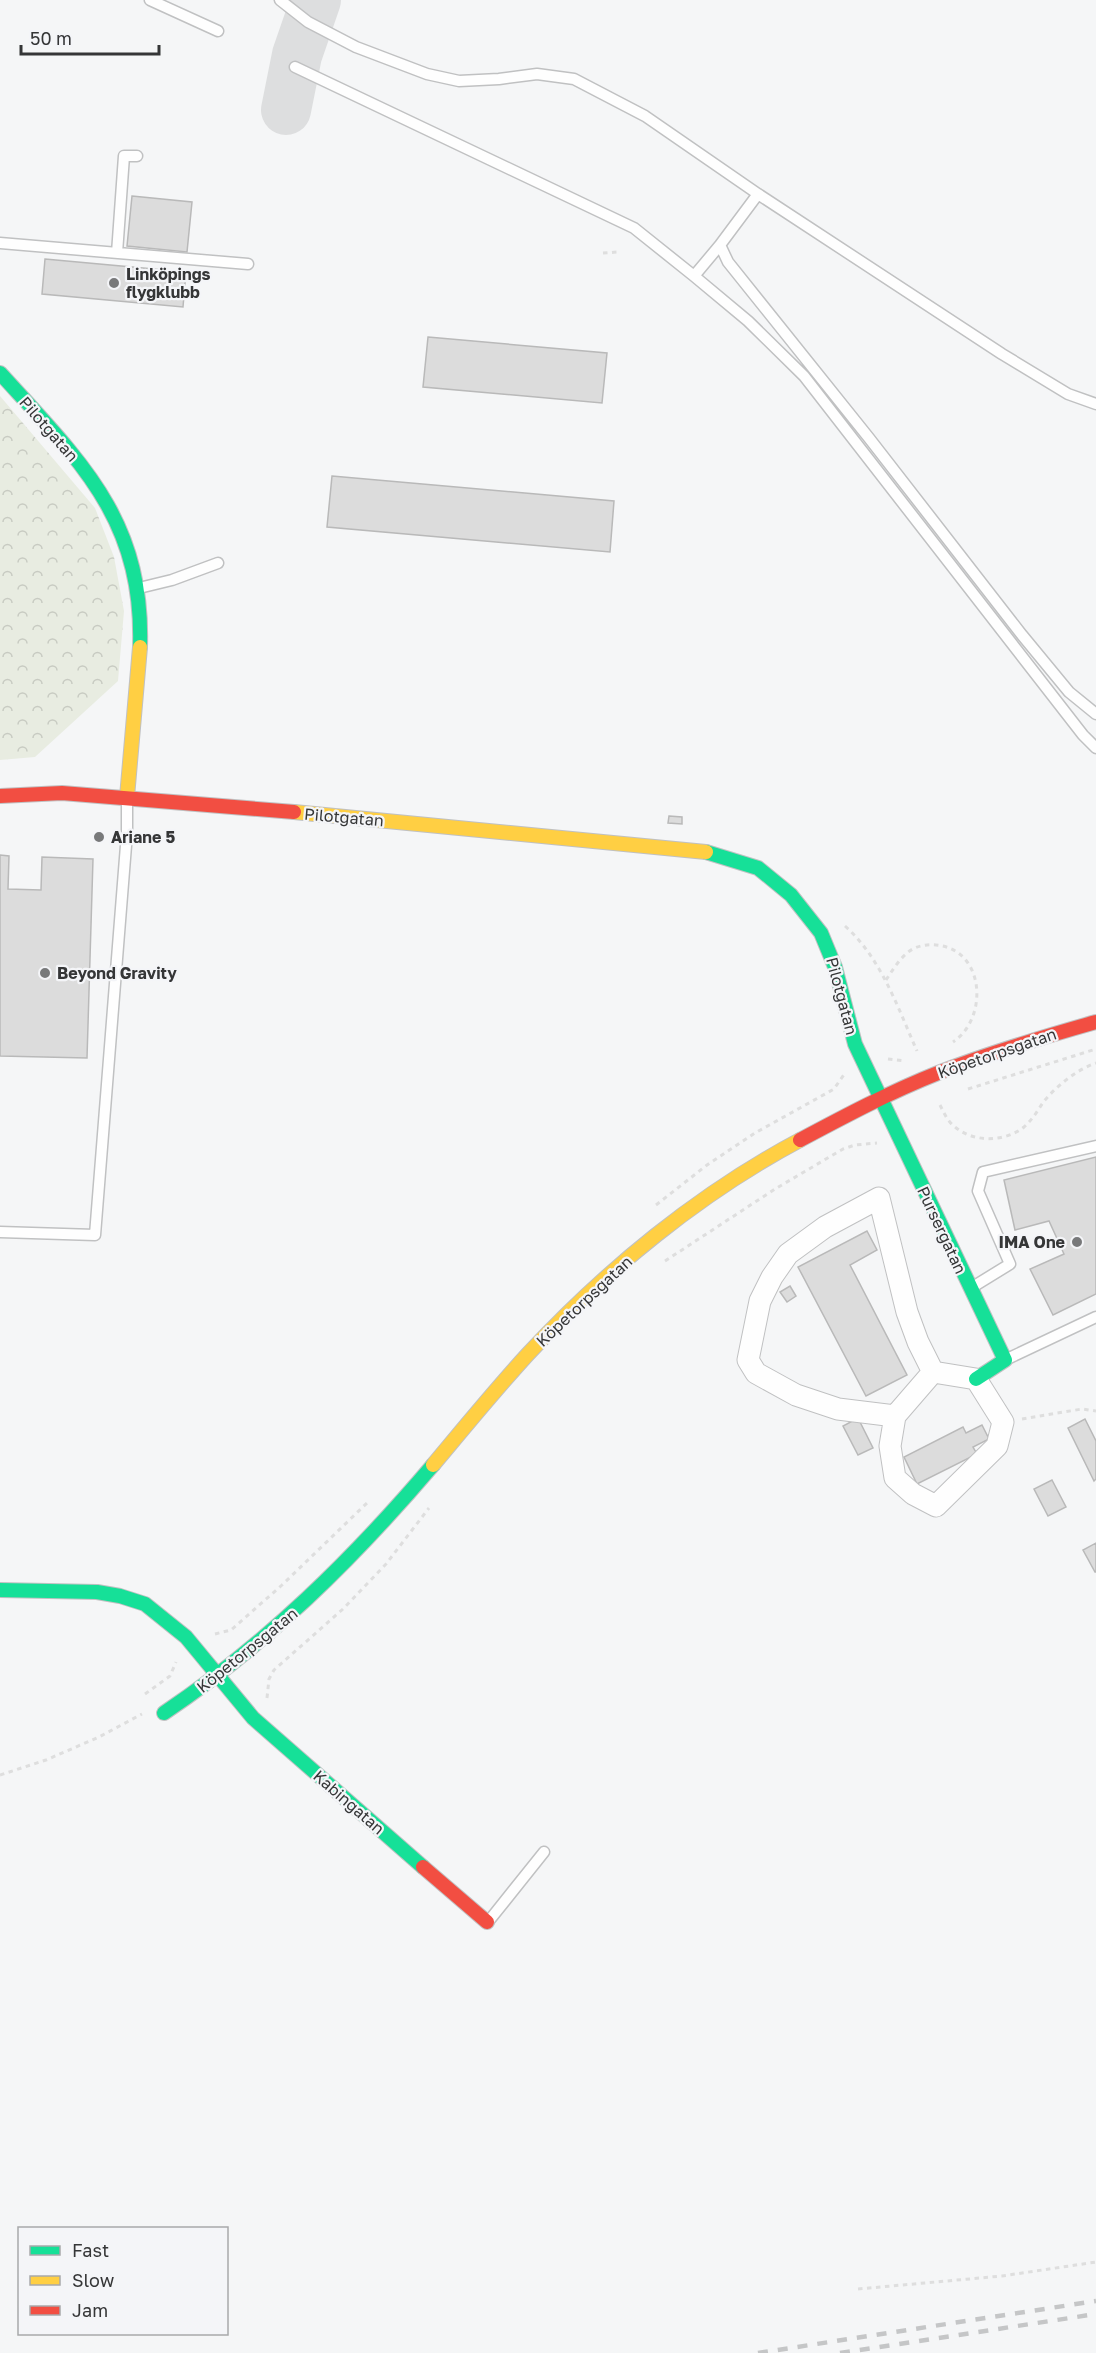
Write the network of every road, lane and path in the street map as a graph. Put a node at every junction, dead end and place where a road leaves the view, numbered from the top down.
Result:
1 (150, 0) edge
2 (280, 0) edge
3 (218, 31) dead end
4 (295, 67) dead end
5 (137, 156) dead end
6 (758, 194) junction
7 (0, 243) edge
8 (720, 245) junction
9 (618, 252) dead end
10 (117, 253) junction
11 (603, 254) dead end
12 (248, 264) dead end
13 (694, 276) junction
14 (0, 373) edge
15 (1096, 404) edge
16 (218, 563) dead end
17 (136, 588) junction
18 (1096, 714) edge
19 (1096, 748) edge
20 (0, 796) edge
21 (127, 797) junction
22 (841, 923) dead end
23 (886, 980) junction
24 (1096, 1022) edge
25 (950, 1043) dead end
26 (1096, 1049) edge
27 (916, 1051) dead end
28 (913, 1059) dead end
29 (863, 1063) junction
30 (1096, 1063) edge
31 (968, 1089) dead end
32 (880, 1098) junction
33 (940, 1105) dead end
34 (897, 1133) junction
35 (1096, 1146) edge
36 (0, 1232) edge
37 (657, 1267) dead end
38 (969, 1289) junction
39 (1096, 1317) edge
40 (1005, 1360) junction
41 (933, 1372) junction
42 (976, 1379) junction
43 (1096, 1411) edge
44 (895, 1416) junction
45 (1003, 1422) junction
46 (436, 1500) dead end
47 (0, 1590) edge
48 (217, 1676) junction
49 (164, 1713) joint
50 (253, 1718) junction
51 (0, 1775) edge
52 (544, 1852) dead end
53 (488, 1922) joint
54 (1096, 2262) edge
55 (858, 2289) dead end

1 - 3 lane
2 - 6 lane
4 - 13 lane
5 - 10 lane
6 - 8 lane
6 - 15 lane
7 - 10 lane
8 - 13 lane
8 - 18 lane
9 - 11 path
10 - 12 lane
13 - 19 lane
14 - 17 street, Pilotgatan
16 - 17 lane
17 - 21 street, Pilotgatan
20 - 21 street
21 - 29 street, Pilotgatan
21 - 36 lane
22 - 23 path
23 - 25 path
23 - 27 path
24 - 32 street, Köpetorpsgatan
26 - 31 path
28 - 29 path
29 - 32 street, Pilotgatan
30 - 33 path
32 - 34 street, Pursergatan
32 - 48 street, Köpetorpsgatan
34 - 37 path
34 - 38 street, Pursergatan
35 - 38 lane
38 - 40 street, Pursergatan
39 - 40 lane
40 - 42 street
41 - 42 street
41 - 44 street
41 - 44 street
42 - 45 street
43 - 45 path
44 - 45 street
46 - 50 path
47 - 48 street, Kabingatan
48 - 49 street, Köpetorpsgatan
48 - 50 street, Kabingatan
49 - 51 path
50 - 53 street, Kabingatan
52 - 53 lane
54 - 55 path

